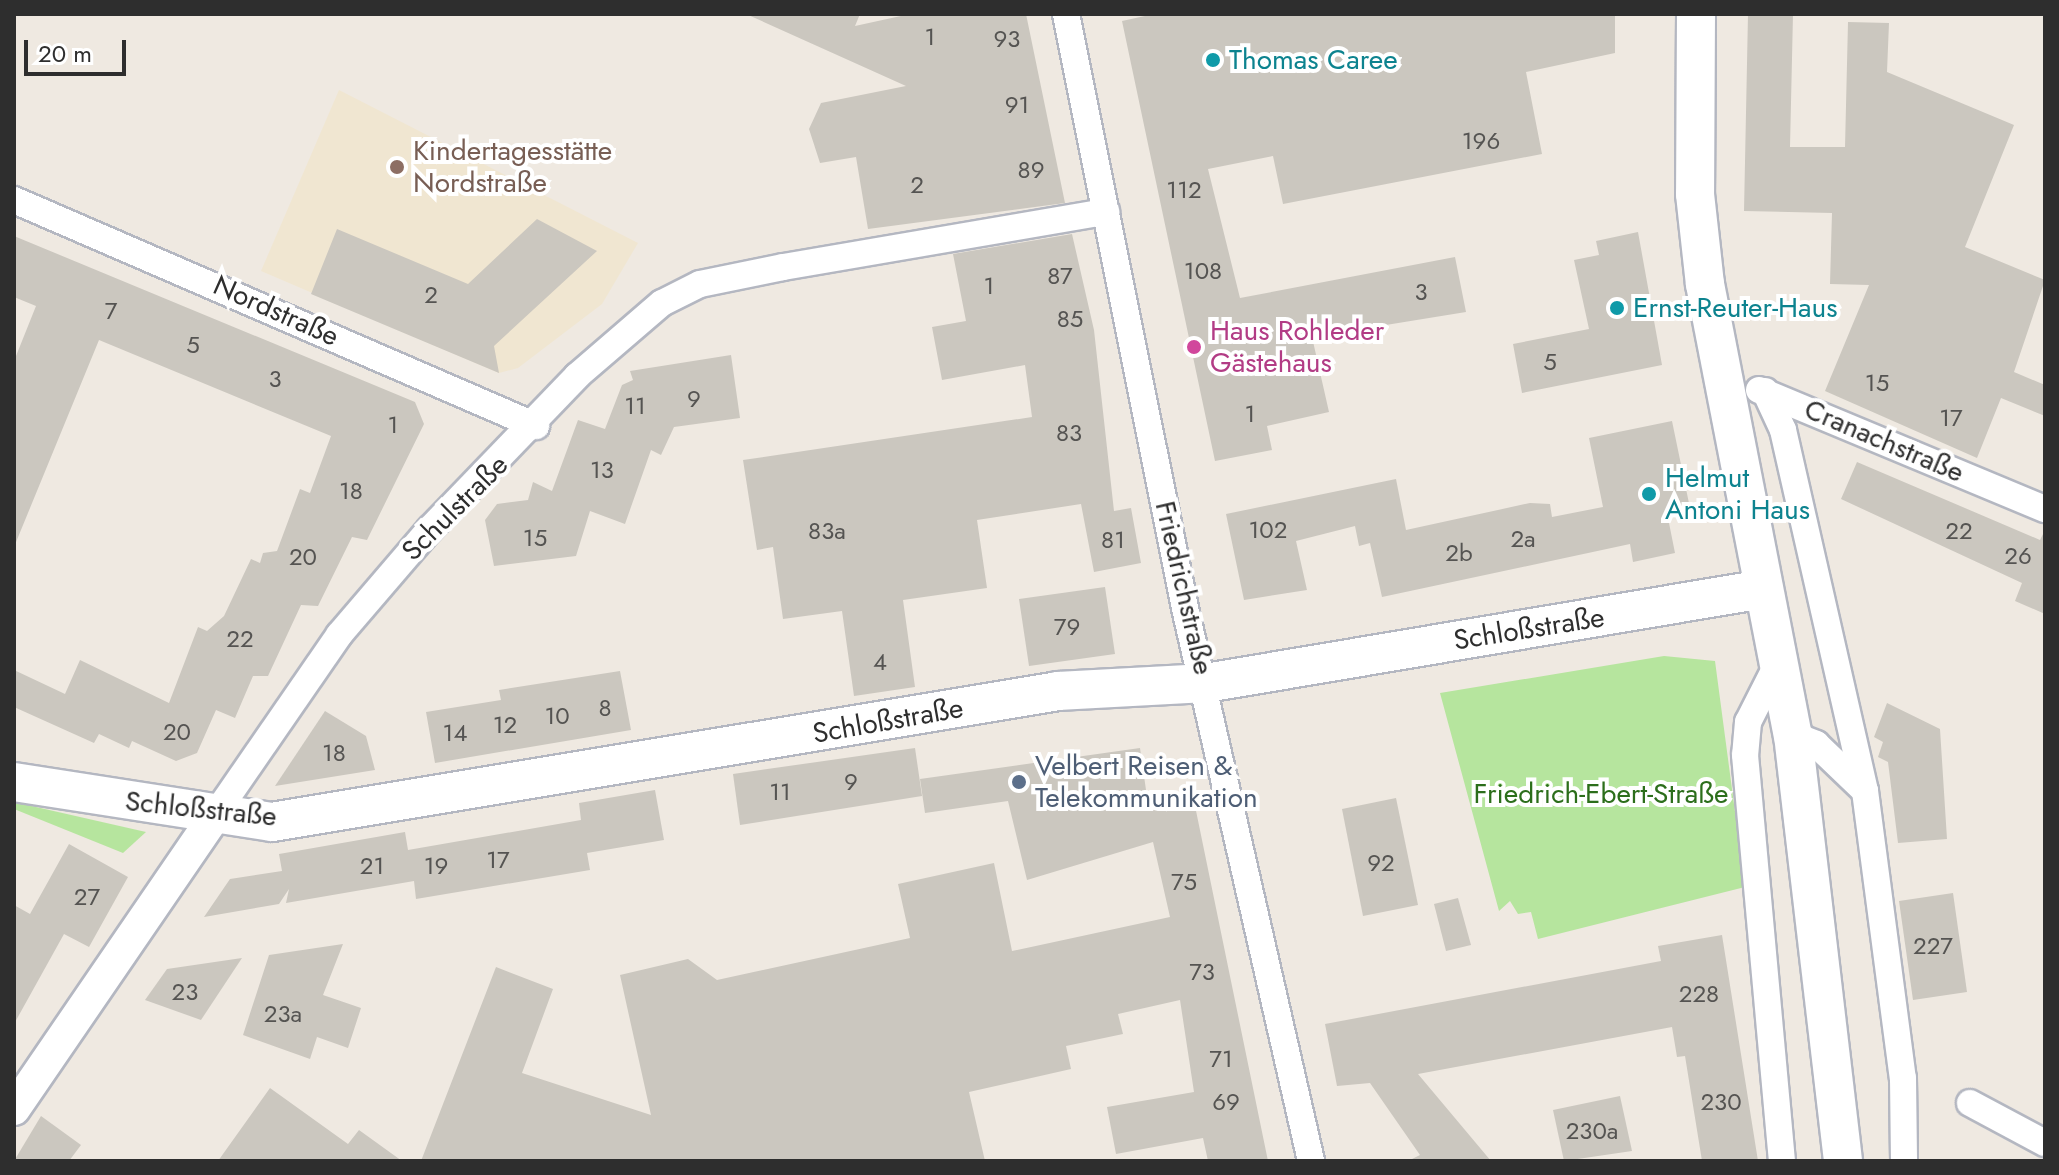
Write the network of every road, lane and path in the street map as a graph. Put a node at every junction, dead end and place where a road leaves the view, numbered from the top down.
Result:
1 (1066, 14) edge
2 (1696, 14) edge
3 (14, 200) edge
4 (1106, 212) junction
5 (1720, 381) junction
6 (1765, 391) junction
7 (536, 426) junction
8 (2045, 509) edge
9 (1763, 589) junction
10 (1779, 661) junction
11 (1206, 683) junction
12 (1793, 735) junction
13 (14, 782) edge
14 (1865, 791) junction
15 (217, 812) junction
16 (1970, 1103) dead end
17 (14, 1109) edge
18 (2045, 1143) edge
19 (1311, 1161) edge
20 (1782, 1161) edge
21 (1843, 1161) edge
22 (1904, 1161) edge

1 - 4 street, Friedrichstraße
2 - 5 main road
3 - 7 street, Nordstraße
4 - 7 street, Schulstraße
4 - 11 street, Friedrichstraße
5 - 6 street, Cranachstraße
5 - 9 main road
6 - 8 street, Cranachstraße
6 - 14 street
7 - 15 street, Schulstraße
9 - 10 main road
9 - 11 main road, Schloßstraße
10 - 12 main road
10 - 20 street
11 - 15 main road, Schloßstraße
11 - 19 street, Friedrichstraße
12 - 14 street
12 - 21 main road
13 - 15 main road, Schloßstraße
14 - 22 street
15 - 17 street, Schulstraße
16 - 18 street

